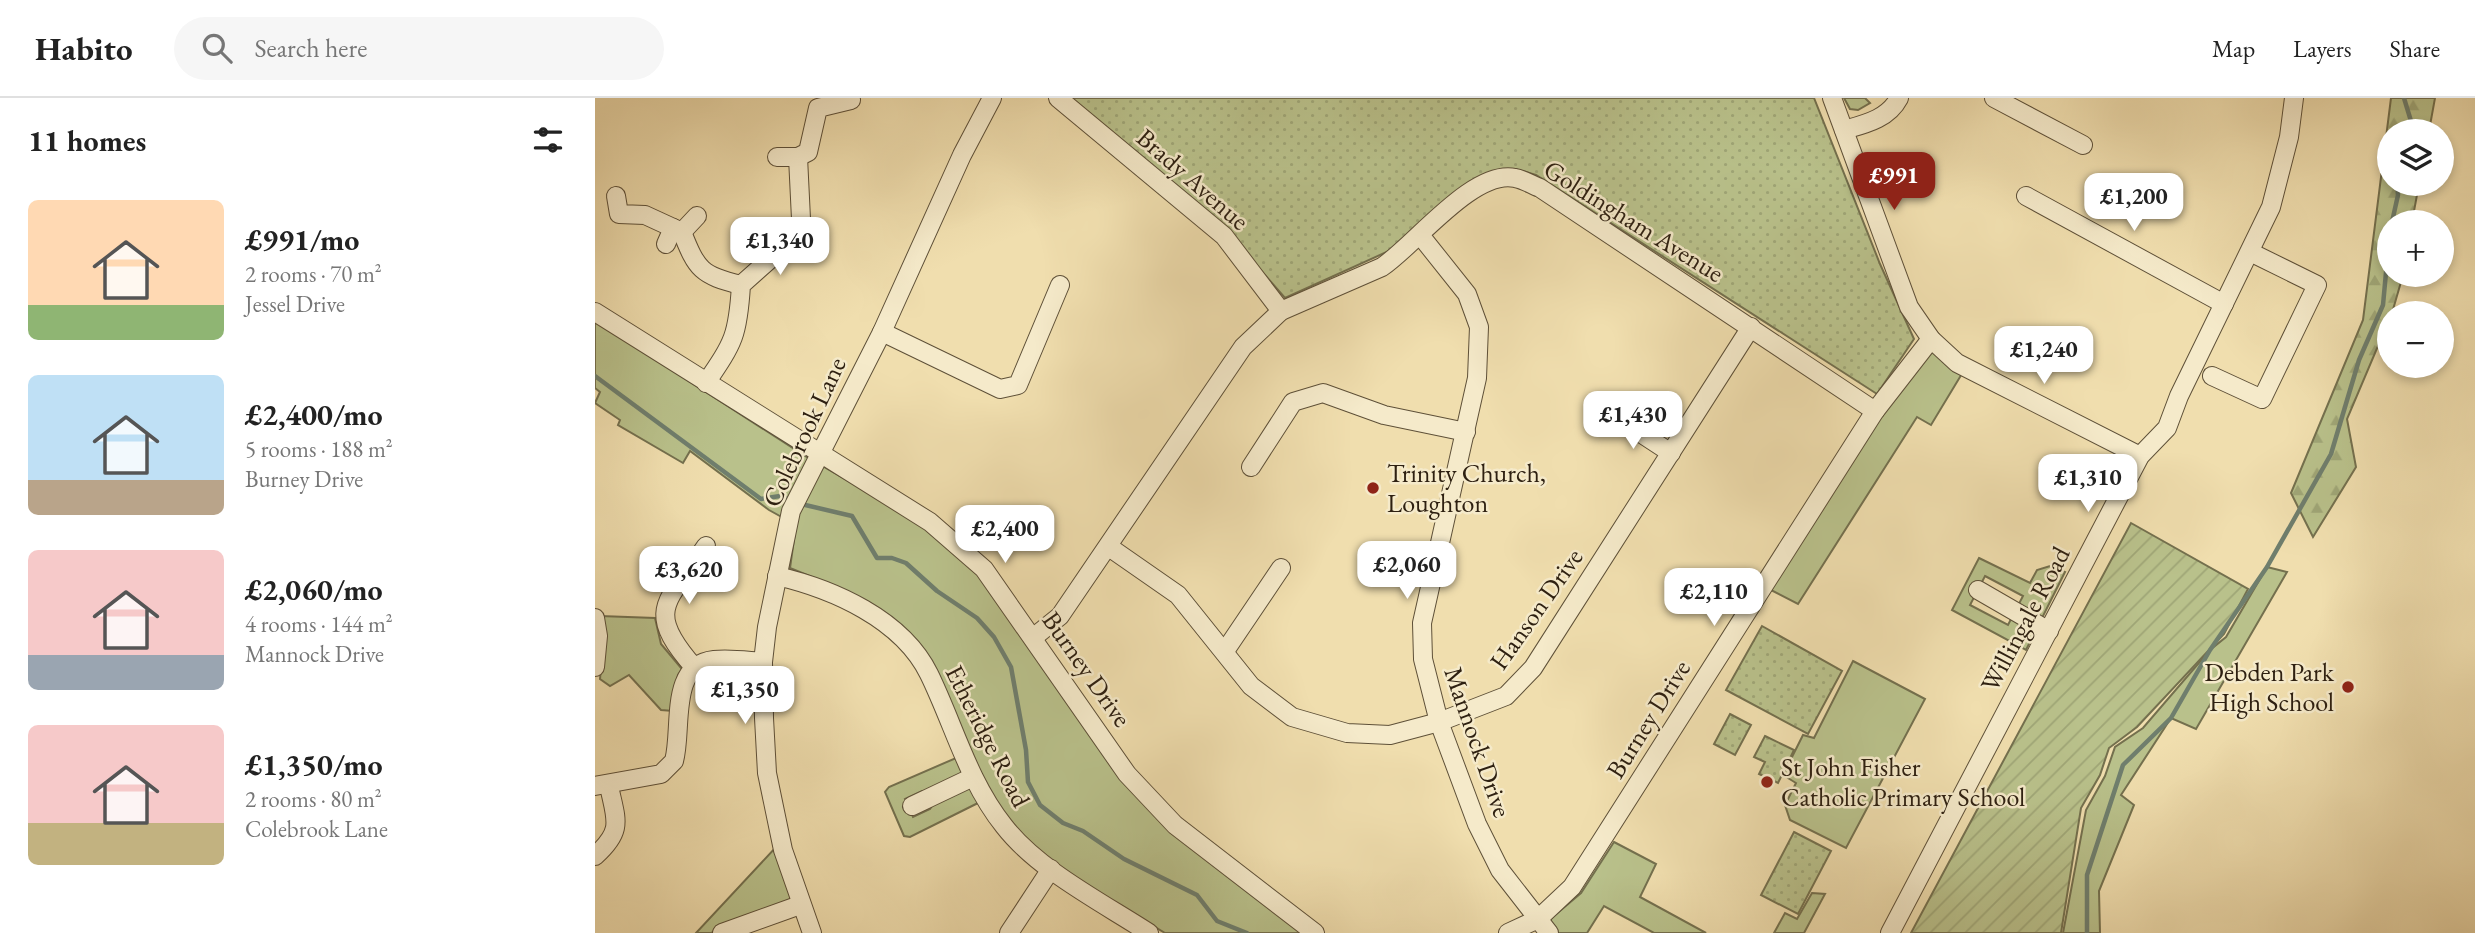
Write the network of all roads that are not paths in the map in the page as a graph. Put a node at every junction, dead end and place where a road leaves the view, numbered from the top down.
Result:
1 (849, 98) edge
2 (992, 98) edge
3 (1058, 98) edge
4 (1832, 98) edge
5 (1899, 98) edge
6 (1994, 98) edge
7 (2294, 98) edge
8 (1844, 131) junction
9 (2083, 145) dead end
10 (777, 157) dead end
11 (798, 158) junction
12 (616, 196) dead end
13 (2026, 196) dead end
14 (697, 216) dead end
15 (674, 235) junction
16 (1420, 235) junction
17 (2250, 252) junction
18 (741, 285) junction
19 (1060, 285) dead end
20 (2224, 303) junction
21 (1281, 311) junction
22 (595, 312) edge
23 (1751, 327) junction
24 (881, 332) junction
25 (1931, 339) junction
26 (2212, 376) dead end
27 (706, 383) junction
28 (1875, 411) junction
29 (1616, 417) dead end
30 (1466, 432) junction
31 (819, 451) junction
32 (1671, 453) junction
33 (2140, 456) junction
34 (1251, 467) dead end
35 (706, 546) dead end
36 (1109, 547) junction
37 (1281, 568) dead end
38 (777, 576) junction
39 (1978, 590) dead end
40 (595, 618) edge
41 (2049, 631) junction
42 (1034, 637) junction
43 (1225, 651) junction
44 (763, 662) junction
45 (595, 667) edge
46 (694, 667) junction
47 (1439, 722) junction
48 (973, 778) junction
49 (602, 786) edge
50 (912, 806) dead end
51 (595, 856) edge
52 (1051, 869) junction
53 (800, 905) junction
54 (1544, 926) edge
55 (722, 933) edge
56 (812, 933) edge
57 (1009, 933) edge
58 (1149, 933) edge
59 (1315, 933) edge
60 (1508, 933) edge
61 (1890, 933) edge

1 - 11 street
2 - 24 street, Colebrook Lane
3 - 21 street, Brady Avenue
4 - 8 street
5 - 8 street
6 - 9 street
7 - 17 street, Willingale Road
8 - 25 street
10 - 11 street
11 - 18 street
12 - 15 street
13 - 20 street
14 - 15 street
15 - 18 street
16 - 21 street, Goldingham Avenue
16 - 23 street, Goldingham Avenue
16 - 30 street, Mannock Drive
17 - 20 street, Willingale Road
17 - 26 street
18 - 27 street
19 - 24 street
20 - 33 street, Willingale Road
21 - 36 street, Goldingham Avenue
22 - 27 street, Burney Drive
23 - 28 street, Goldingham Avenue
23 - 32 street, Hanson Drive
24 - 31 street, Colebrook Lane
25 - 28 street, Burney Drive
25 - 33 street
27 - 31 street, Burney Drive
28 - 54 street, Burney Drive
29 - 32 street
30 - 34 street
30 - 47 street, Mannock Drive
31 - 38 street, Colebrook Lane
31 - 42 street, Burney Drive
32 - 47 street, Hanson Drive
33 - 41 street, Willingale Road
35 - 46 street
36 - 42 street, Goldingham Avenue
36 - 43 street, Hanson Drive
37 - 43 street
38 - 44 street, Colebrook Lane
38 - 48 street, Etheridge Road
39 - 41 street
40 - 45 street
41 - 61 street, Willingale Road
42 - 59 street, Burney Drive
43 - 47 street, Hanson Drive
44 - 46 street
44 - 53 street, Colebrook Lane
46 - 49 street
47 - 54 street, Mannock Drive
48 - 50 street
48 - 52 street, Etheridge Road
49 - 51 street
52 - 57 street
52 - 58 street, Etheridge Road
53 - 55 street
53 - 56 street, Colebrook Lane
54 - 60 street, Burney Drive

